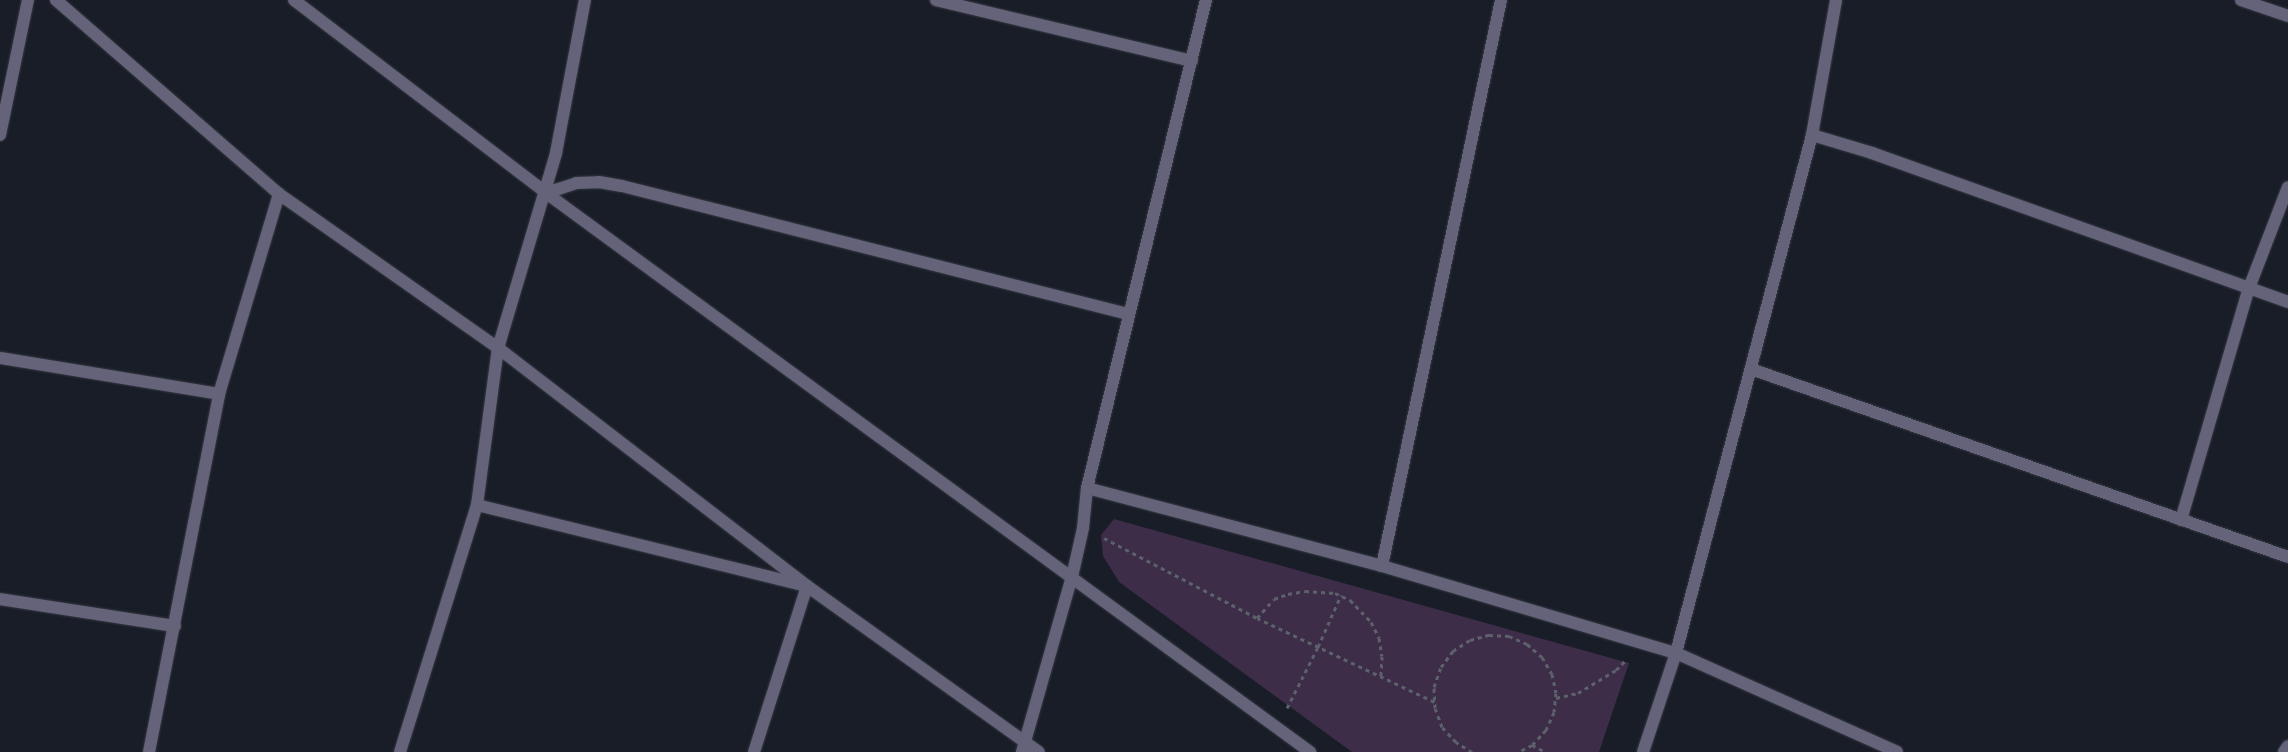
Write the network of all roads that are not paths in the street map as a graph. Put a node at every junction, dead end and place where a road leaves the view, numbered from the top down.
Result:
1 (28, 0) edge
2 (56, 0) edge
3 (294, 0) edge
4 (585, 0) edge
5 (936, 0) edge
6 (1206, 0) edge
7 (1501, 0) edge
8 (1836, 0) edge
9 (2242, 0) edge
10 (2288, 16) edge
11 (1192, 60) junction
12 (0, 135) edge
13 (1812, 135) junction
14 (2288, 187) edge
15 (546, 193) junction
16 (279, 194) junction
17 (2249, 288) junction
18 (2288, 302) edge
19 (1128, 314) junction
20 (498, 348) junction
21 (0, 358) edge
22 (1751, 369) junction
23 (219, 394) junction
24 (1087, 488) junction
25 (477, 505) junction
26 (2182, 520) junction
27 (2288, 557) edge
28 (1382, 566) junction
29 (1072, 576) junction
30 (807, 586) junction
31 (0, 598) edge
32 (175, 626) junction
33 (1676, 653) junction
34 (2288, 746) edge
35 (1024, 747) edge
36 (149, 752) edge
37 (400, 752) edge
38 (754, 752) edge
39 (1039, 752) edge
40 (1310, 752) edge
41 (1643, 752) edge
42 (1897, 752) edge
43 (2284, 752) edge

1 - 12 street
2 - 16 street
3 - 15 street
4 - 15 street
5 - 11 street
6 - 11 street
7 - 28 street
8 - 13 street
9 - 10 street
11 - 19 street
13 - 17 street
13 - 22 street
14 - 17 street
15 - 19 street
15 - 20 street
15 - 29 street
16 - 20 street
16 - 23 street
17 - 18 street
17 - 26 street
19 - 24 street
20 - 25 street
20 - 30 street
21 - 23 street
22 - 26 street
22 - 33 street
23 - 32 street
24 - 28 street
24 - 29 street
25 - 30 street
25 - 37 street
26 - 27 street
28 - 33 street
29 - 35 street
29 - 40 street
30 - 35 street
30 - 38 street
31 - 32 street
32 - 36 street
33 - 41 street
33 - 42 street
34 - 43 street
35 - 39 street

